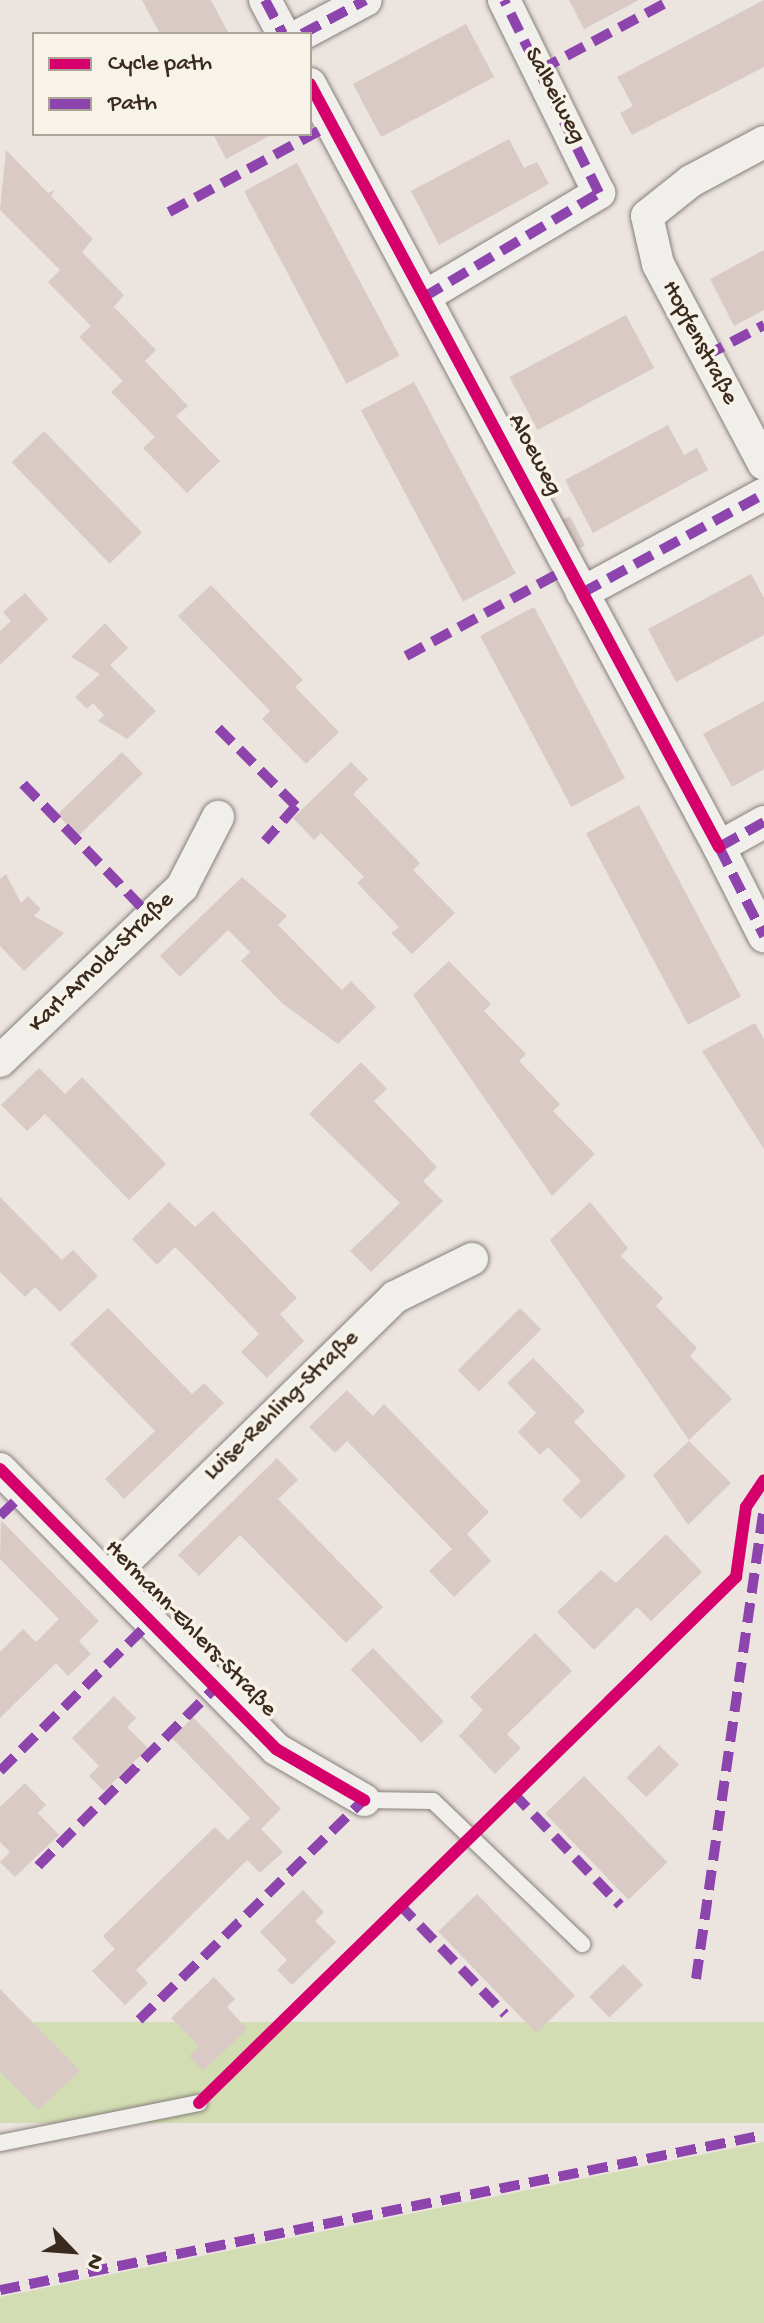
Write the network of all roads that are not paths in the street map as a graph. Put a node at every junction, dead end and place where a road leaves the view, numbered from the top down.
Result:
1 (265, 0) edge
2 (366, 0) edge
3 (504, 0) edge
4 (282, 32) edge
5 (306, 32) edge
6 (312, 88) edge
7 (764, 142) edge
8 (599, 193) junction
9 (647, 216) junction
10 (424, 297) junction
11 (764, 464) edge
12 (764, 494) edge
13 (582, 593) junction
14 (218, 817) dead end
15 (764, 822) edge
16 (719, 847) junction
17 (764, 936) edge
18 (0, 1061) edge
19 (472, 1259) dead end
20 (0, 1469) edge
21 (110, 1576) junction
22 (364, 1800) joint
23 (582, 1944) dead end
24 (199, 2103) dead end
25 (0, 2143) edge

1 - 4 street
2 - 5 street
3 - 8 street, Salbeiweg
6 - 10 street, Aloeweg
7 - 9 street
8 - 9 street
8 - 10 street
9 - 11 street, Hopfenstraße
10 - 13 street, Aloeweg
12 - 13 street
13 - 16 street, Aloeweg
14 - 18 street, Karl-Arnold-Straße
15 - 16 street
16 - 17 street, Aloeweg
19 - 21 street, Luise-Rehling-Straße
20 - 21 street, Hermann-Ehlers-Straße
21 - 22 street, Hermann-Ehlers-Straße
22 - 23 lane, Hermann-Ehlers-Straße
24 - 25 lane

